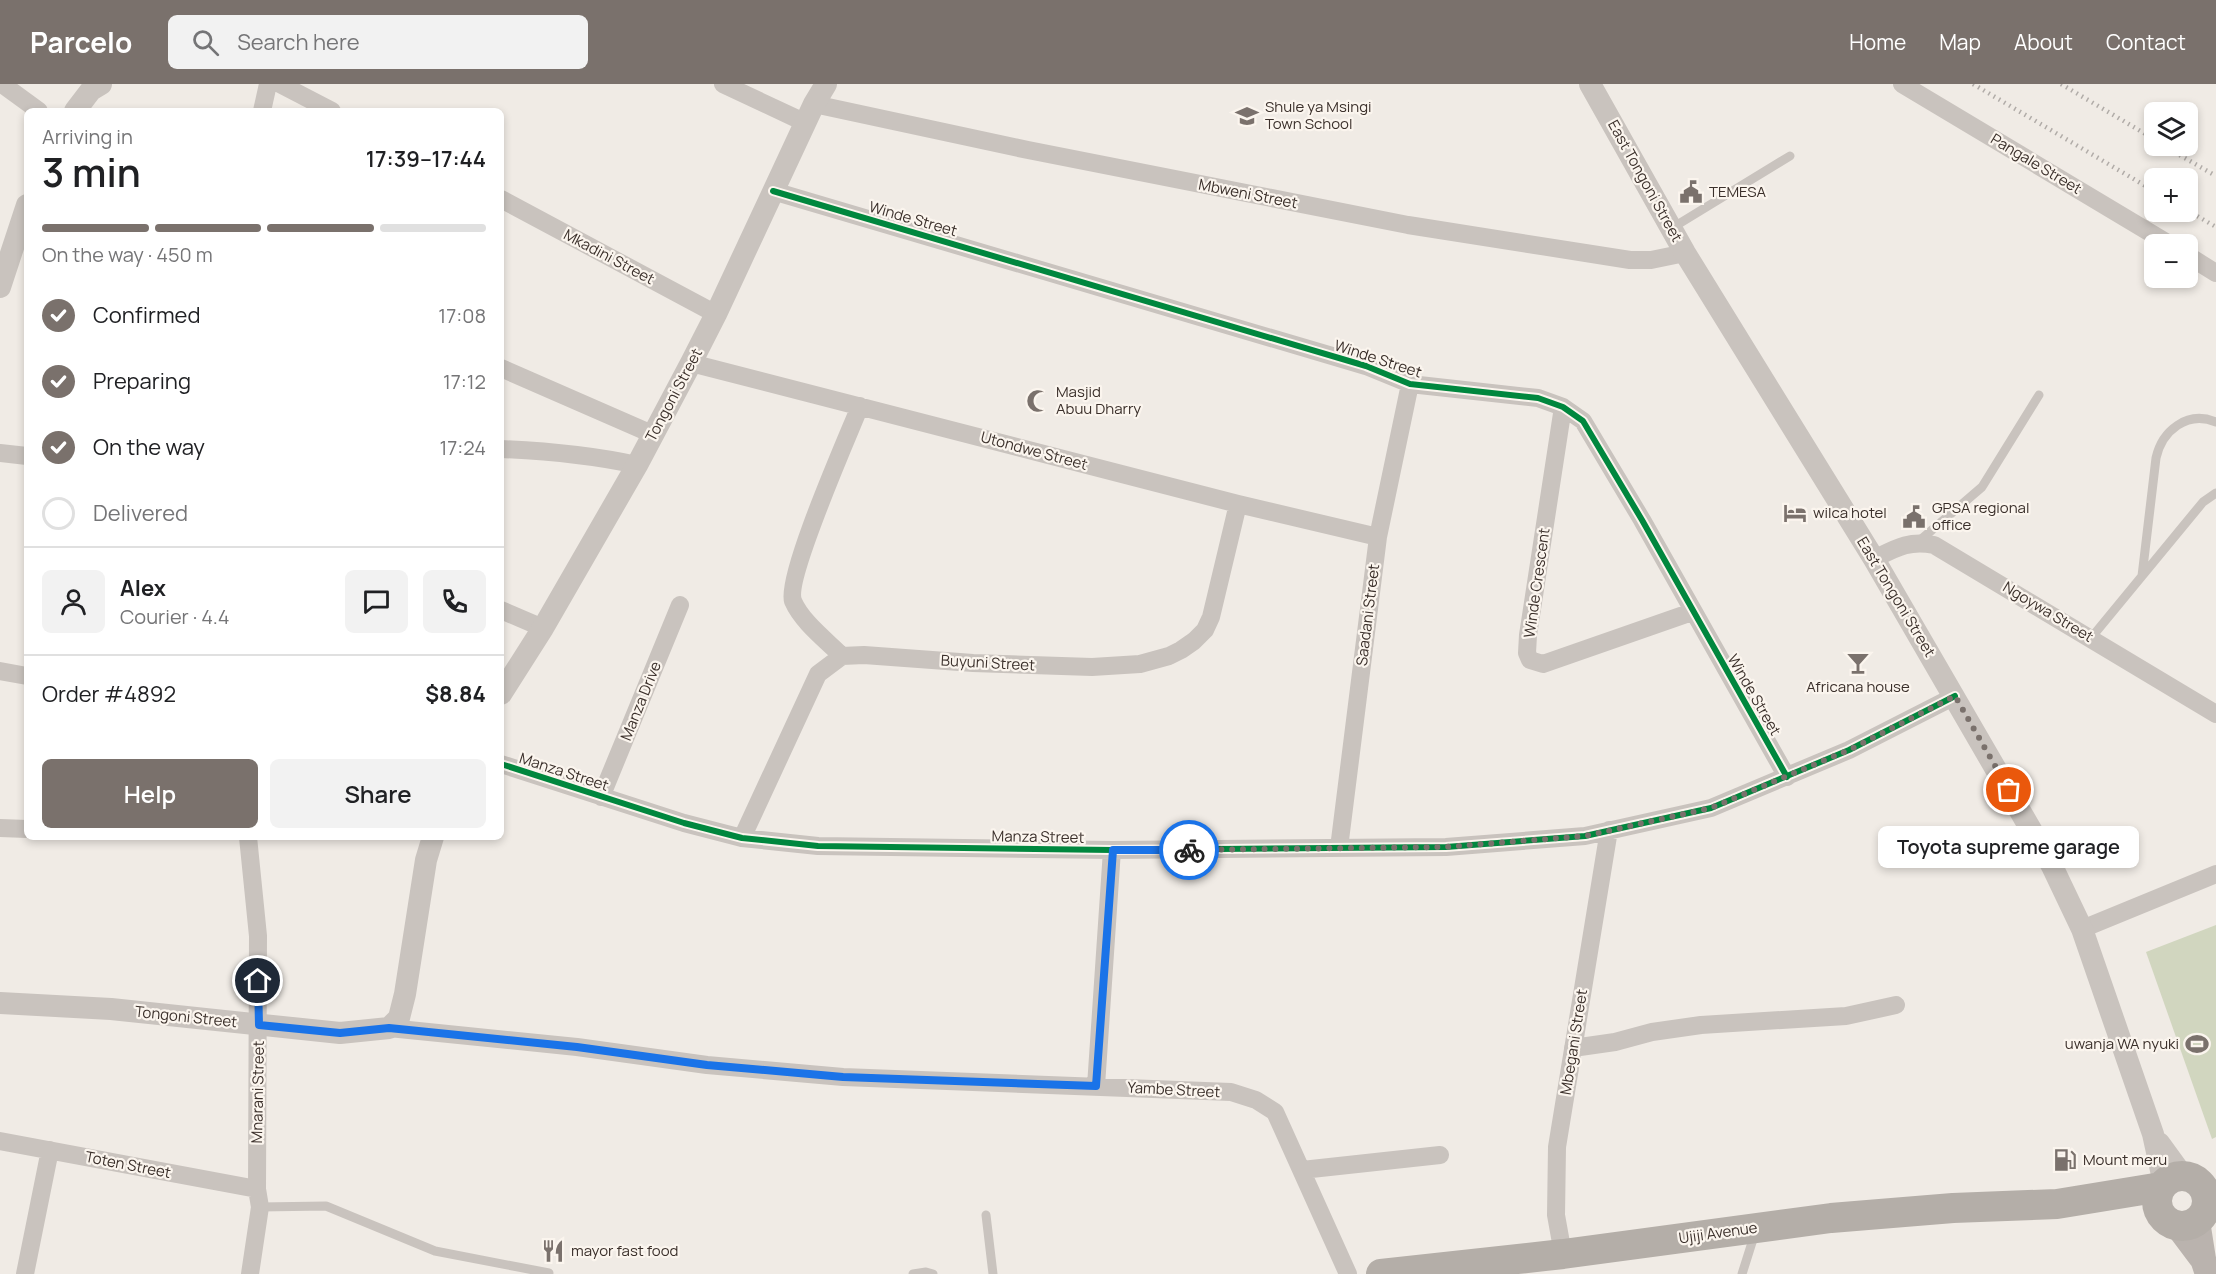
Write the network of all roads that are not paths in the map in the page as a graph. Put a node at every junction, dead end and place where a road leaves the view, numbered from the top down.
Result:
1 (2, 84) edge
2 (268, 84) edge
3 (280, 84) edge
4 (723, 84) edge
5 (826, 84) edge
6 (1590, 84) edge
7 (1902, 84) edge
8 (94, 86) edge
9 (35, 108) edge
10 (77, 108) edge
11 (263, 108) edge
12 (326, 108) edge
13 (810, 114) junction
14 (1790, 156) dead end
15 (773, 191) junction
16 (504, 201) edge
17 (24, 213) edge
18 (1671, 229) junction
19 (2152, 234) edge
20 (1684, 253) junction
21 (2198, 262) edge
22 (2216, 273) edge
23 (1, 278) edge
24 (716, 314) junction
25 (691, 363) junction
26 (504, 369) edge
27 (1410, 384) junction
28 (2039, 394) dead end
29 (860, 406) junction
30 (1563, 407) junction
31 (2216, 422) edge
32 (652, 434) junction
33 (504, 449) edge
34 (0, 453) edge
35 (24, 456) edge
36 (637, 465) junction
37 (2216, 493) edge
38 (1238, 504) junction
39 (1378, 537) junction
40 (1918, 542) junction
41 (1874, 559) junction
42 (2142, 576) junction
43 (680, 605) dead end
44 (504, 611) edge
45 (1692, 612) junction
46 (543, 628) junction
47 (2091, 638) junction
48 (842, 656) junction
49 (0, 671) edge
50 (24, 675) edge
51 (504, 689) edge
52 (1955, 696) junction
53 (2216, 714) edge
54 (504, 765) edge
55 (1787, 777) junction
56 (601, 797) junction
57 (0, 828) edge
58 (24, 829) edge
59 (1609, 830) junction
60 (742, 838) junction
61 (248, 840) edge
62 (432, 840) edge
63 (1339, 848) junction
64 (1113, 850) junction
65 (2216, 874) edge
66 (2082, 929) junction
67 (0, 1004) edge
68 (1896, 1005) dead end
69 (259, 1025) junction
70 (389, 1028) junction
71 (1573, 1048) junction
72 (1096, 1086) junction
73 (0, 1141) edge
74 (50, 1150) junction
75 (1440, 1155) dead end
76 (1302, 1170) junction
77 (256, 1189) junction
78 (2188, 1200) edge
79 (260, 1208) junction
80 (986, 1215) dead end
81 (1756, 1228) junction
82 (1563, 1254) junction
83 (2205, 1267) edge
84 (549, 1273) edge
85 (25, 1274) edge
86 (250, 1274) edge
87 (913, 1274) edge
88 (933, 1274) edge
89 (993, 1274) edge
90 (1348, 1274) edge
91 (1381, 1274) edge
92 (1743, 1274) edge

1 - 9 street
2 - 11 street
3 - 12 street
4 - 13 street, Mbweni Street
5 - 13 street, Tongoni Street
6 - 18 street, East Tongoni Street
7 - 19 street, Pangale Street
8 - 10 street
13 - 15 street, Tongoni Street
13 - 20 street, Mbweni Street
14 - 18 lane
15 - 24 street, Tongoni Street
15 - 27 street, Winde Street
16 - 24 street, Mkadini Street
17 - 23 street
18 - 20 street, East Tongoni Street
20 - 41 street, East Tongoni Street
21 - 22 street
24 - 25 street, Tongoni Street
25 - 29 street, Utondwe Street
25 - 32 street, Tongoni Street
26 - 32 street
27 - 30 street, Winde Street
27 - 39 street, Saadani Street
28 - 40 lane
29 - 38 street, Utondwe Street
29 - 48 street
30 - 45 street, Winde Street
30 - 45 street, Winde Crescent
31 - 42 lane
32 - 36 street, Tongoni Street
33 - 36 street
34 - 35 street
36 - 46 street, Tongoni Street
37 - 42 lane
38 - 39 street, Utondwe Street
38 - 48 street, Buyuni Street
39 - 63 street, Saadani Street
40 - 41 street
40 - 47 street, Ngoywa Street
41 - 52 street, East Tongoni Street
42 - 47 lane
43 - 56 street, Manza Drive
44 - 46 street
45 - 55 street, Winde Street
46 - 51 street, Tongoni Street
47 - 53 street, Ngoywa Street
48 - 60 street
49 - 50 street
52 - 55 street, Manza Street
52 - 66 street, East Tongoni Street
54 - 56 street, Manza Street
55 - 59 street, Manza Street
56 - 60 street, Manza Street
57 - 58 street
59 - 63 street, Manza Street
59 - 71 street, Mbegani Street
60 - 64 street, Manza Street
61 - 69 street, Mnarani Street
62 - 70 street
63 - 64 street, Manza Street
64 - 72 street
65 - 66 street
66 - 78 street, East Tongoni Street
67 - 69 street, Tongoni Street
68 - 71 street
69 - 70 street, Tongoni Street
69 - 77 street, Mnarani Street
70 - 72 street, Yambe Street
71 - 82 street, Mbegani Street
72 - 76 street, Yambe Street
73 - 74 street, Toten Street
74 - 77 street, Toten Street
74 - 85 street
75 - 76 street
76 - 90 street, Yambe Street
77 - 79 street, Mnarani Street
78 - 81 highway, Ujiji Avenue
78 - 83 main road
79 - 84 lane
79 - 86 street, Mnarani Street
80 - 89 lane
81 - 82 highway, Ujiji Avenue
81 - 92 lane
82 - 91 highway, Ujiji Avenue
87 - 88 lane

